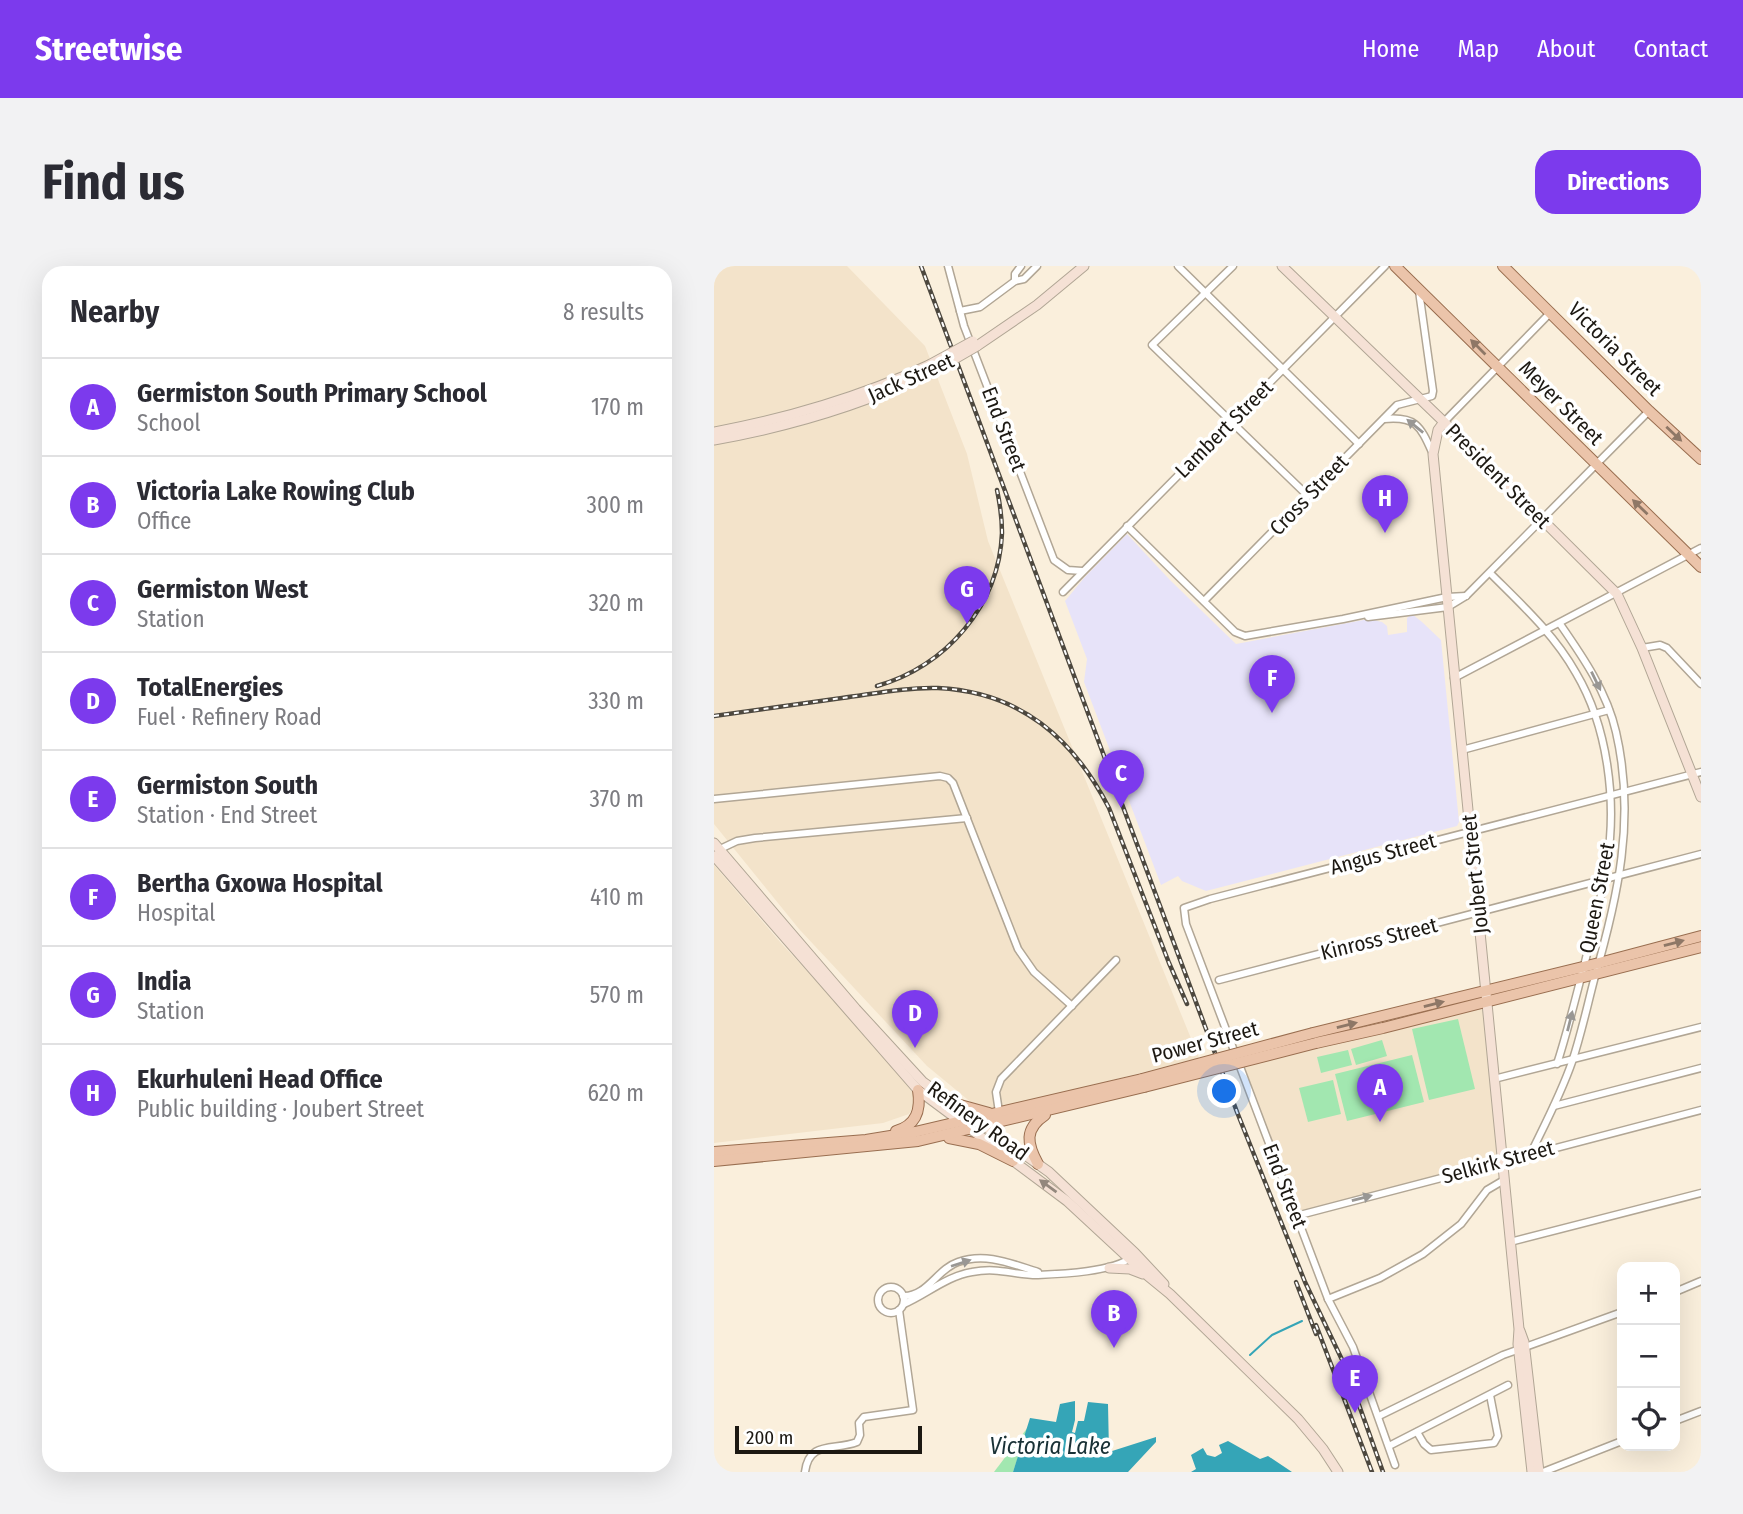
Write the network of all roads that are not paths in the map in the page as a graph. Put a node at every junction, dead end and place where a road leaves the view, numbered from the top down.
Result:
1 (948, 266) edge
2 (1021, 266) edge
3 (1037, 266) edge
4 (1075, 266) edge
5 (1084, 266) edge
6 (1178, 266) edge
7 (1233, 266) edge
8 (1282, 266) edge
9 (1385, 266) edge
10 (1395, 266) edge
11 (1503, 266) edge
12 (1015, 281) junction
13 (1419, 289) junction
14 (1206, 293) junction
15 (960, 311) junction
16 (1551, 312) junction
17 (1334, 316) junction
18 (975, 343) junction
19 (1498, 368) junction
20 (1284, 370) junction
21 (889, 387) junction
22 (1419, 398) junction
23 (1649, 411) junction
24 (1384, 419) junction
25 (1230, 422) junction
26 (1444, 422) junction
27 (714, 432) edge
28 (714, 440) edge
29 (1359, 444) junction
30 (1433, 454) junction
31 (1701, 459) edge
32 (1596, 464) junction
33 (1308, 496) junction
34 (1542, 521) junction
35 (1127, 526) junction
36 (1701, 548) edge
37 (1689, 555) junction
38 (1701, 566) edge
39 (1082, 571) junction
40 (1490, 573) junction
41 (1063, 592) dead end
42 (1617, 594) junction
43 (1204, 601) junction
44 (1447, 602) junction
45 (1560, 624) junction
46 (1548, 630) junction
47 (1642, 648) junction
48 (1454, 678) junction
49 (1701, 684) edge
50 (1609, 710) junction
51 (1595, 714) junction
52 (1462, 750) junction
53 (1696, 773) edge
54 (1624, 792) junction
55 (1609, 795) junction
56 (1701, 797) edge
57 (714, 799) edge
58 (967, 818) junction
59 (1471, 831) junction
60 (715, 850) edge
61 (1701, 854) edge
62 (1620, 875) junction
63 (1604, 880) junction
64 (1187, 905) joint
65 (1479, 913) junction
66 (1701, 936) edge
67 (1701, 947) edge
68 (1116, 960) dead end
69 (1598, 968) junction
70 (1582, 972) junction
71 (827, 979) junction
72 (1219, 980) dead end
73 (1486, 996) junction
74 (1072, 1006) junction
75 (1701, 1027) edge
76 (1573, 1060) junction
77 (1557, 1064) junction
78 (1701, 1068) edge
79 (1494, 1079) junction
80 (1143, 1083) junction
81 (918, 1090) junction
82 (953, 1103) junction
83 (1555, 1105) junction
84 (1051, 1110) junction
85 (1701, 1110) edge
86 (998, 1116) junction
87 (962, 1122) junction
88 (973, 1124) junction
89 (984, 1126) junction
90 (937, 1138) junction
91 (866, 1140) junction
92 (1001, 1144) junction
93 (714, 1153) edge
94 (1530, 1154) junction
95 (714, 1161) edge
96 (1013, 1161) junction
97 (1503, 1161) junction
98 (1038, 1164) junction
99 (1504, 1180) junction
100 (1701, 1193) edge
101 (1296, 1216) junction
102 (1109, 1238) junction
103 (1510, 1242) junction
104 (1133, 1256) junction
105 (988, 1259) junction
106 (1108, 1268) junction
107 (989, 1270) junction
108 (1045, 1273) junction
109 (1148, 1276) junction
110 (1701, 1282) edge
111 (1680, 1290) edge
112 (1170, 1294) junction
113 (904, 1296) junction
114 (1328, 1299) junction
115 (901, 1307) junction
116 (1617, 1314) edge
117 (1522, 1350) junction
118 (1508, 1385) dead end
119 (1490, 1395) junction
120 (1701, 1411) edge
121 (1379, 1416) junction
122 (1680, 1419) edge
123 (1417, 1432) junction
124 (1617, 1443) edge
125 (1390, 1446) junction
126 (1395, 1465) dead end
127 (805, 1472) edge
128 (1338, 1472) edge
129 (1532, 1472) edge
130 (1541, 1472) edge

1 - 15 street, End Street
2 - 12 street
3 - 12 street
4 - 18 main road, Jack Street
5 - 18 main road, Jack Street
6 - 14 street
7 - 14 street
8 - 17 main road, President Street
9 - 17 street, Lambert Street
10 - 13 main road, Meyer Street
11 - 16 main road, Victoria Street
12 - 15 street
19 -> 13 main road, Meyer Street
13 - 22 street
14 - 20 street
14 - 25 street
15 - 39 street, End Street
16 - 19 street
16 - 23 main road, Victoria Street
17 - 20 street, Lambert Street
17 - 22 main road, President Street
18 - 21 main road, Jack Street, bridge
19 - 26 street
19 - 32 main road, Meyer Street
20 - 25 street, Lambert Street
20 - 29 street
21 - 27 main road, Jack Street
21 - 28 main road, Jack Street
22 - 24 street, Cross Street
22 - 26 main road, President Street
23 -> 31 main road, Victoria Street
23 - 32 street
24 - 29 street, Cross Street
30 -> 24 street
25 - 33 street
25 - 35 street, Lambert Street
26 - 30 main road, Joubert Street
26 - 34 main road, President Street
29 - 33 street, Cross Street
30 - 44 main road, Joubert Street
32 - 34 street
37 -> 32 main road, Meyer Street
33 - 43 street, Cross Street
34 - 40 street
34 - 42 main road, President Street
35 - 39 street, Lambert Street
35 - 43 street
36 - 37 street
37 - 38 main road, Meyer Street
37 - 42 street
39 - 41 street, Lambert Street
40 - 44 street
40 - 46 street, Queen Street
42 - 45 street
42 - 47 main road, President Street
43 - 44 street
44 - 48 main road, Joubert Street
45 - 46 street
45 -> 50 street, Queen Street
46 - 48 street
46 - 51 street, Queen Street
47 - 49 street
47 - 53 main road, President Street
48 - 52 main road, Joubert Street
50 - 51 street
50 - 54 street, Queen Street
51 - 52 street
51 - 55 street, Queen Street
52 - 59 main road, Joubert Street
53 - 54 street, Angus Street
53 - 56 main road, President Street
54 - 55 street, Angus Street
54 - 62 street, Queen Street
55 - 59 street, Angus Street
55 - 63 street, Queen Street
57 - 58 street
58 - 60 street
58 - 74 street
59 - 64 street, Angus Street
59 - 65 main road, Joubert Street
60 - 71 main road, Refinery Road
61 - 62 street, Kinross Street
62 - 63 street, Kinross Street
62 - 69 street, Queen Street
63 - 65 street, Kinross Street
63 - 70 street, Queen Street
64 - 101 street, End Street
65 - 72 street, Kinross Street
65 - 73 main road, Joubert Street
69 -> 66 main road, Power Street
67 - 69 main road, Power Street
68 - 74 street
69 - 70 main road, Power Street
69 - 76 street, Queen Street
70 - 73 main road, Power Street
77 -> 70 street, Queen Street
71 - 81 main road, Refinery Road
71 - 82 main road, Refinery Road
73 - 79 main road, Joubert Street
73 - 80 main road, Power Street, bridge
74 - 86 street
75 - 76 street
76 - 77 street
76 - 83 street, Queen Street
77 - 79 street
78 - 83 street
79 - 97 main road, Joubert Street
80 - 84 main road, Power Street
80 - 86 main road, Power Street
81 - 87 main road, Refinery Road
81 - 91 main road
82 - 86 main road
82 - 88 main road, Refinery Road
83 - 94 street, Queen Street
84 - 86 main road, Power Street
84 - 98 main road
85 - 94 street, Selkirk Street
86 - 88 main road, Power Street
86 - 89 main road, Power Street
87 - 88 main road, Power Street
87 - 91 main road, Power Street
88 - 89 main road, Power Street
88 - 90 main road, Power Street
88 - 92 main road, Refinery Road
89 - 92 main road, Refinery Road
90 - 95 main road, Power Street
90 - 96 main road
91 - 93 main road, Power Street
92 - 96 main road, Refinery Road
92 - 98 main road, Refinery Road
94 - 97 street, Selkirk Street
102 -> 96 main road, Refinery Road
97 - 99 main road, Joubert Street
101 -> 97 street, Selkirk Street
98 - 104 main road, Refinery Road
99 - 103 main road, Joubert Street
99 - 114 street
100 - 103 street
101 - 114 street, End Street
102 - 104 main road, Refinery Road
102 - 106 main road
103 - 117 main road, Joubert Street
104 - 106 street
104 - 109 main road, Refinery Road
104 - 112 main road, Refinery Road
105 - 107 street
105 - 108 street
113 -> 105 street
106 - 108 street
106 - 109 main road
107 - 108 street
107 - 115 street
109 - 112 main road, Refinery Road
110 - 111 street
112 - 128 main road, Refinery Road
113 - 115 street
113 - 115 street
114 - 121 street, End Street
115 - 127 street
116 - 117 street
117 - 121 street
117 - 129 main road, Joubert Street
117 - 130 main road, Joubert Street
118 - 119 street
119 - 123 street
119 - 123 street
120 - 122 street
121 - 125 street, End Street
123 - 125 street
124 - 130 street
125 - 126 street, End Street

